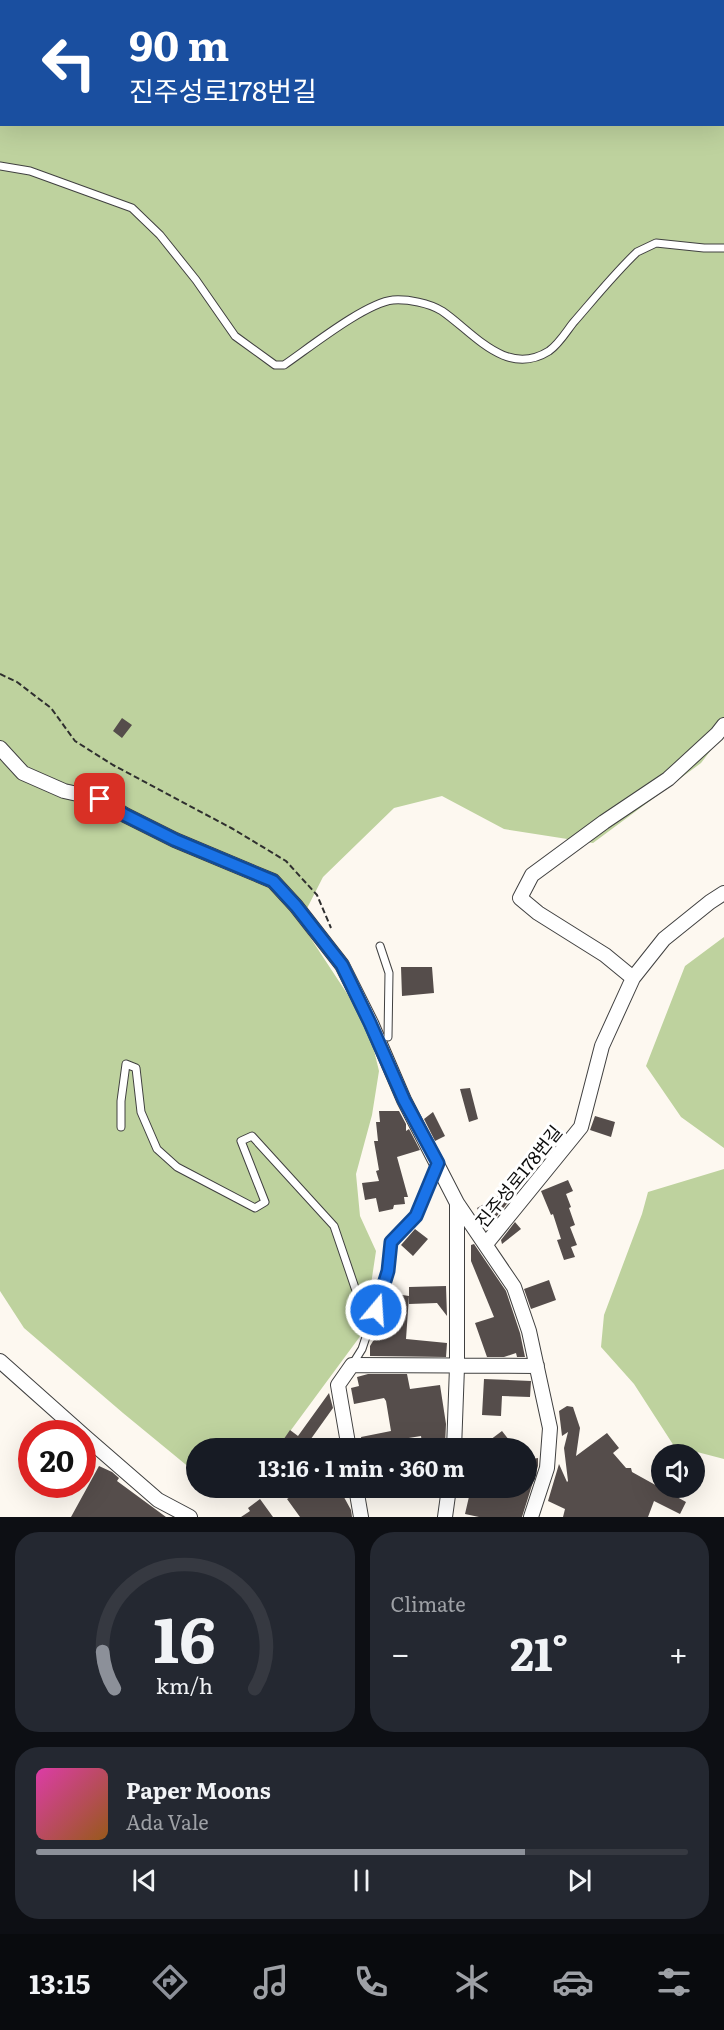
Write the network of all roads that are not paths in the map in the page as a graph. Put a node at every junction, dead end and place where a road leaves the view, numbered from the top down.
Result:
1 (0, 166) edge
2 (724, 248) edge
3 (724, 725) edge
4 (0, 748) edge
5 (724, 893) edge
6 (380, 946) dead end
7 (633, 978) junction
8 (388, 1037) dead end
9 (121, 1127) dead end
10 (438, 1163) junction
11 (457, 1203) junction
12 (486, 1244) junction
13 (369, 1329) junction
14 (0, 1361) edge
15 (352, 1365) junction
16 (537, 1366) junction
17 (457, 1367) junction
18 (66, 1420) edge
19 (347, 1438) edge
20 (454, 1438) edge
21 (96, 1446) edge
22 (358, 1498) edge
23 (448, 1498) edge
24 (190, 1517) edge
25 (361, 1517) edge
26 (445, 1517) edge
27 (531, 1517) edge

1 - 2 lane
3 - 7 street
4 - 10 street, 진주성로178번길
5 - 7 street, 진주성로178번길
6 - 8 lane
7 - 12 street, 진주성로178번길
9 - 13 lane
10 - 11 street, 진주성로178번길
10 - 13 lane
11 - 12 street, 진주성로178번길
11 - 17 street, 진주성로178번길
12 - 16 street, 진주성로178번길
13 - 15 lane
14 - 18 street
15 - 17 street
15 - 19 street
16 - 17 street
16 - 27 street, 진주성로178번길
17 - 20 street, 진주성로178번길
21 - 24 street
22 - 25 street
23 - 26 street

